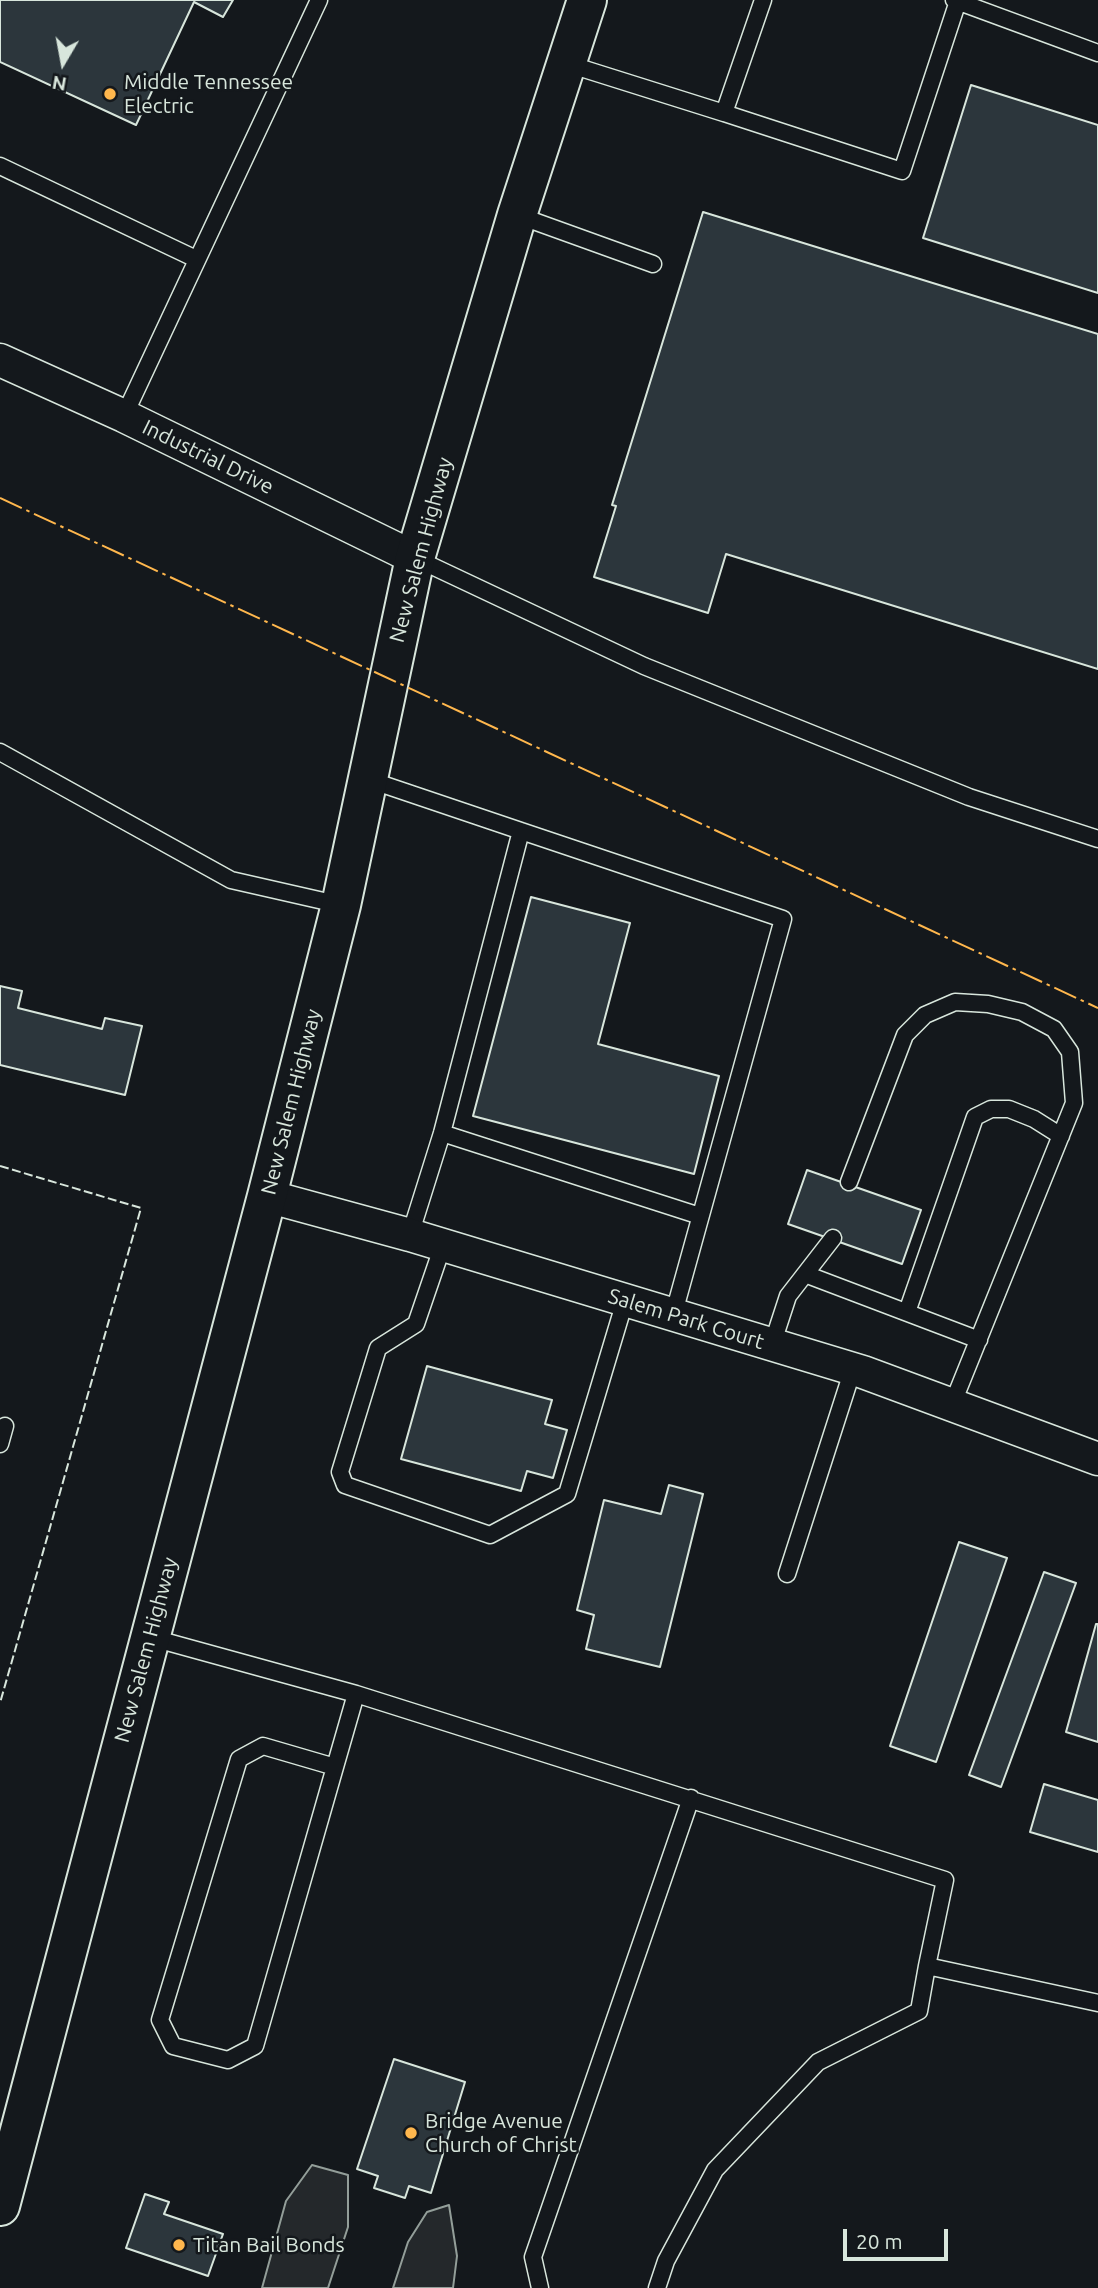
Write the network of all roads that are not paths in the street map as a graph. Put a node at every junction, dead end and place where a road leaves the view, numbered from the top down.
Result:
1 (319, 0) edge
2 (587, 0) edge
3 (763, 0) edge
4 (956, 1) edge
5 (1098, 53) edge
6 (565, 62) junction
7 (724, 113) junction
8 (0, 166) edge
9 (517, 215) junction
10 (197, 259) junction
11 (653, 264) dead end
12 (0, 359) edge
13 (124, 416) junction
14 (415, 558) junction
15 (0, 752) edge
16 (367, 779) junction
17 (521, 831) junction
18 (1098, 839) edge
19 (341, 905) junction
20 (442, 1133) junction
21 (1061, 1136) junction
22 (849, 1182) dead end
23 (268, 1196) junction
24 (700, 1216) junction
25 (410, 1235) junction
26 (833, 1238) dead end
27 (443, 1245) junction
28 (805, 1274) junction
29 (625, 1301) junction
30 (907, 1312) junction
31 (673, 1316) junction
32 (979, 1340) junction
33 (772, 1345) junction
34 (853, 1369) junction
35 (952, 1405) junction
36 (5, 1426) dead end
37 (0, 1444) edge
38 (1098, 1459) edge
39 (787, 1574) dead end
40 (149, 1637) junction
41 (356, 1694) junction
42 (335, 1767) junction
43 (691, 1798) junction
44 (927, 1966) junction
45 (1098, 2003) edge
46 (0, 2206) edge
47 (540, 2288) edge
48 (657, 2288) edge

1 - 10 lane
2 - 6 main road, New Salem Highway
3 - 7 lane
4 - 5 lane
4 - 7 lane
6 - 7 lane
6 - 9 main road, New Salem Highway
8 - 10 lane
9 - 11 lane
9 - 14 main road, New Salem Highway
10 - 13 lane
12 - 13 street, Industrial Drive
13 - 14 street, Industrial Drive
14 - 16 main road, New Salem Highway
14 - 18 lane
15 - 19 lane
16 - 17 lane
16 - 19 main road, New Salem Highway
17 - 20 lane
17 - 24 lane
19 - 23 main road, New Salem Highway
20 - 24 lane
20 - 25 lane
21 - 22 lane
21 - 30 lane
21 - 32 lane
23 - 25 street, Salem Park Court
23 - 40 main road, New Salem Highway
24 - 31 lane
25 - 27 street, Salem Park Court
26 - 28 lane
27 - 29 street, Salem Park Court
27 - 29 lane
28 - 30 lane
28 - 33 lane
29 - 31 street, Salem Park Court
30 - 32 lane
31 - 33 street, Salem Park Court
32 - 35 lane
33 - 34 street, Salem Park Court
34 - 35 street, Salem Park Court
34 - 39 lane
35 - 38 street, Salem Park Court
36 - 37 lane
40 - 41 lane
40 - 46 main road, New Salem Highway
41 - 42 lane
41 - 43 lane
42 - 42 lane
43 - 44 lane
43 - 47 lane
44 - 45 lane
44 - 48 lane

